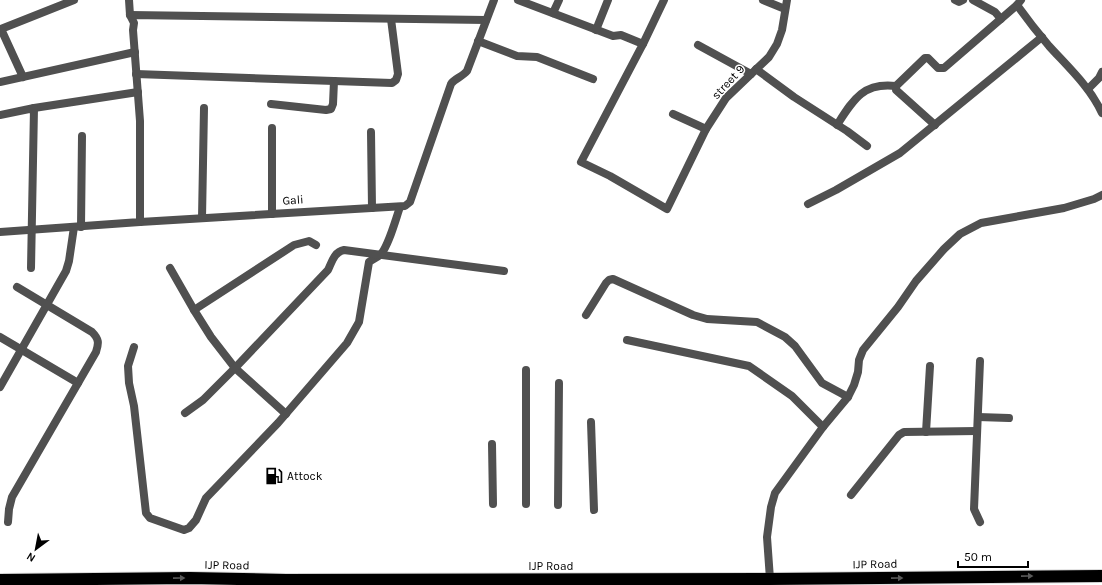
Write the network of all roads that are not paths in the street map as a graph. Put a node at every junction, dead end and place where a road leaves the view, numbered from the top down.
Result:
1 (74, 0) edge
2 (128, 0) edge
3 (494, 0) edge
4 (518, 0) edge
5 (558, 0) edge
6 (608, 0) edge
7 (664, 0) edge
8 (763, 0) edge
9 (787, 0) edge
10 (955, 0) edge
11 (963, 0) edge
12 (973, 0) edge
13 (1019, 3) edge
14 (786, 9) junction
15 (553, 13) junction
16 (130, 15) junction
17 (391, 19) junction
18 (1001, 19) junction
19 (486, 20) junction
20 (596, 30) junction
21 (1042, 37) junction
22 (478, 41) junction
23 (643, 44) junction
24 (698, 45) dead end
25 (135, 52) junction
26 (753, 72) junction
27 (1102, 72) edge
28 (136, 74) junction
29 (23, 77) junction
30 (593, 79) dead end
31 (334, 81) junction
32 (0, 82) edge
33 (896, 86) junction
34 (1088, 89) junction
35 (138, 92) junction
36 (271, 104) dead end
37 (34, 108) junction
38 (204, 108) dead end
39 (1102, 113) edge
40 (673, 114) dead end
41 (0, 115) edge
42 (837, 125) junction
43 (935, 125) junction
44 (272, 128) dead end
45 (706, 129) junction
46 (371, 132) dead end
47 (82, 136) dead end
48 (867, 146) dead end
49 (1102, 195) edge
50 (808, 204) dead end
51 (400, 207) junction
52 (372, 208) junction
53 (272, 214) junction
54 (202, 218) junction
55 (140, 222) junction
56 (78, 227) junction
57 (31, 230) junction
58 (0, 232) edge
59 (316, 245) dead end
60 (379, 255) junction
61 (31, 268) dead end
62 (170, 268) dead end
63 (504, 271) dead end
64 (17, 287) dead end
65 (46, 305) junction
66 (194, 310) junction
67 (586, 315) dead end
68 (0, 337) edge
69 (627, 340) dead end
70 (134, 346) dead end
71 (21, 350) junction
72 (980, 361) dead end
73 (930, 366) dead end
74 (235, 368) junction
75 (526, 370) dead end
76 (78, 383) junction
77 (559, 383) dead end
78 (0, 388) edge
79 (848, 397) junction
80 (185, 413) dead end
81 (286, 414) junction
82 (978, 417) junction
83 (1009, 418) dead end
84 (591, 422) dead end
85 (823, 427) junction
86 (977, 431) junction
87 (926, 432) junction
88 (492, 444) dead end
89 (851, 495) dead end
90 (493, 504) dead end
91 (526, 504) dead end
92 (558, 505) dead end
93 (594, 510) dead end
94 (8, 522) dead end
95 (980, 522) dead end
96 (1102, 576) edge
97 (770, 579) junction
98 (0, 580) edge
99 (989, 581) edge

1 - 29 street
2 - 16 street
3 - 19 street
4 - 15 street
5 - 15 street
6 - 20 street
7 - 23 street
8 - 14 street
9 - 14 street, street 9
10 - 11 street
12 - 18 street
13 - 18 street
13 - 21 street
14 - 26 street, street 9
15 - 20 street
16 - 17 street
16 - 25 street
17 - 19 street
17 - 31 street
18 - 33 street
19 - 22 street
20 - 23 street
21 - 34 street
21 - 43 street
22 - 30 street
22 - 51 street
23 - 45 street, street 9
24 - 26 street
25 - 28 street
25 - 29 street
26 - 42 street
26 - 45 street, street 9
27 - 34 street
28 - 31 street
28 - 35 street
29 - 32 street
31 - 36 street
33 - 42 street
33 - 43 street
34 - 39 street
35 - 37 street
35 - 55 street
37 - 41 street
37 - 57 street
38 - 54 street
40 - 45 street
42 - 48 street
43 - 50 street
44 - 53 street
46 - 52 street
47 - 56 street
49 - 79 street
51 - 52 street, Gali
51 - 60 street
52 - 53 street, Gali
53 - 54 street, Gali
54 - 55 street, Gali
55 - 56 street, Gali
56 - 57 street, Gali
56 - 65 street
57 - 58 street, Gali
57 - 61 street
59 - 66 street
60 - 63 street
60 - 74 street
60 - 81 street
62 - 66 street
64 - 65 street
65 - 71 street
65 - 76 street
66 - 74 street
67 - 79 street
68 - 71 street
69 - 85 street
70 - 81 street
71 - 76 street
71 - 78 street
72 - 82 street
73 - 87 street
74 - 80 street
74 - 81 street
75 - 91 street
76 - 94 street
77 - 92 street
79 - 85 street
82 - 83 street
82 - 86 street
84 - 93 street
85 - 97 street
86 - 87 street
86 - 95 street
87 - 89 street
88 - 90 street
99 -> 96 highway, IJP Road
98 -> 97 highway, IJP Road
97 -> 99 highway, IJP Road

